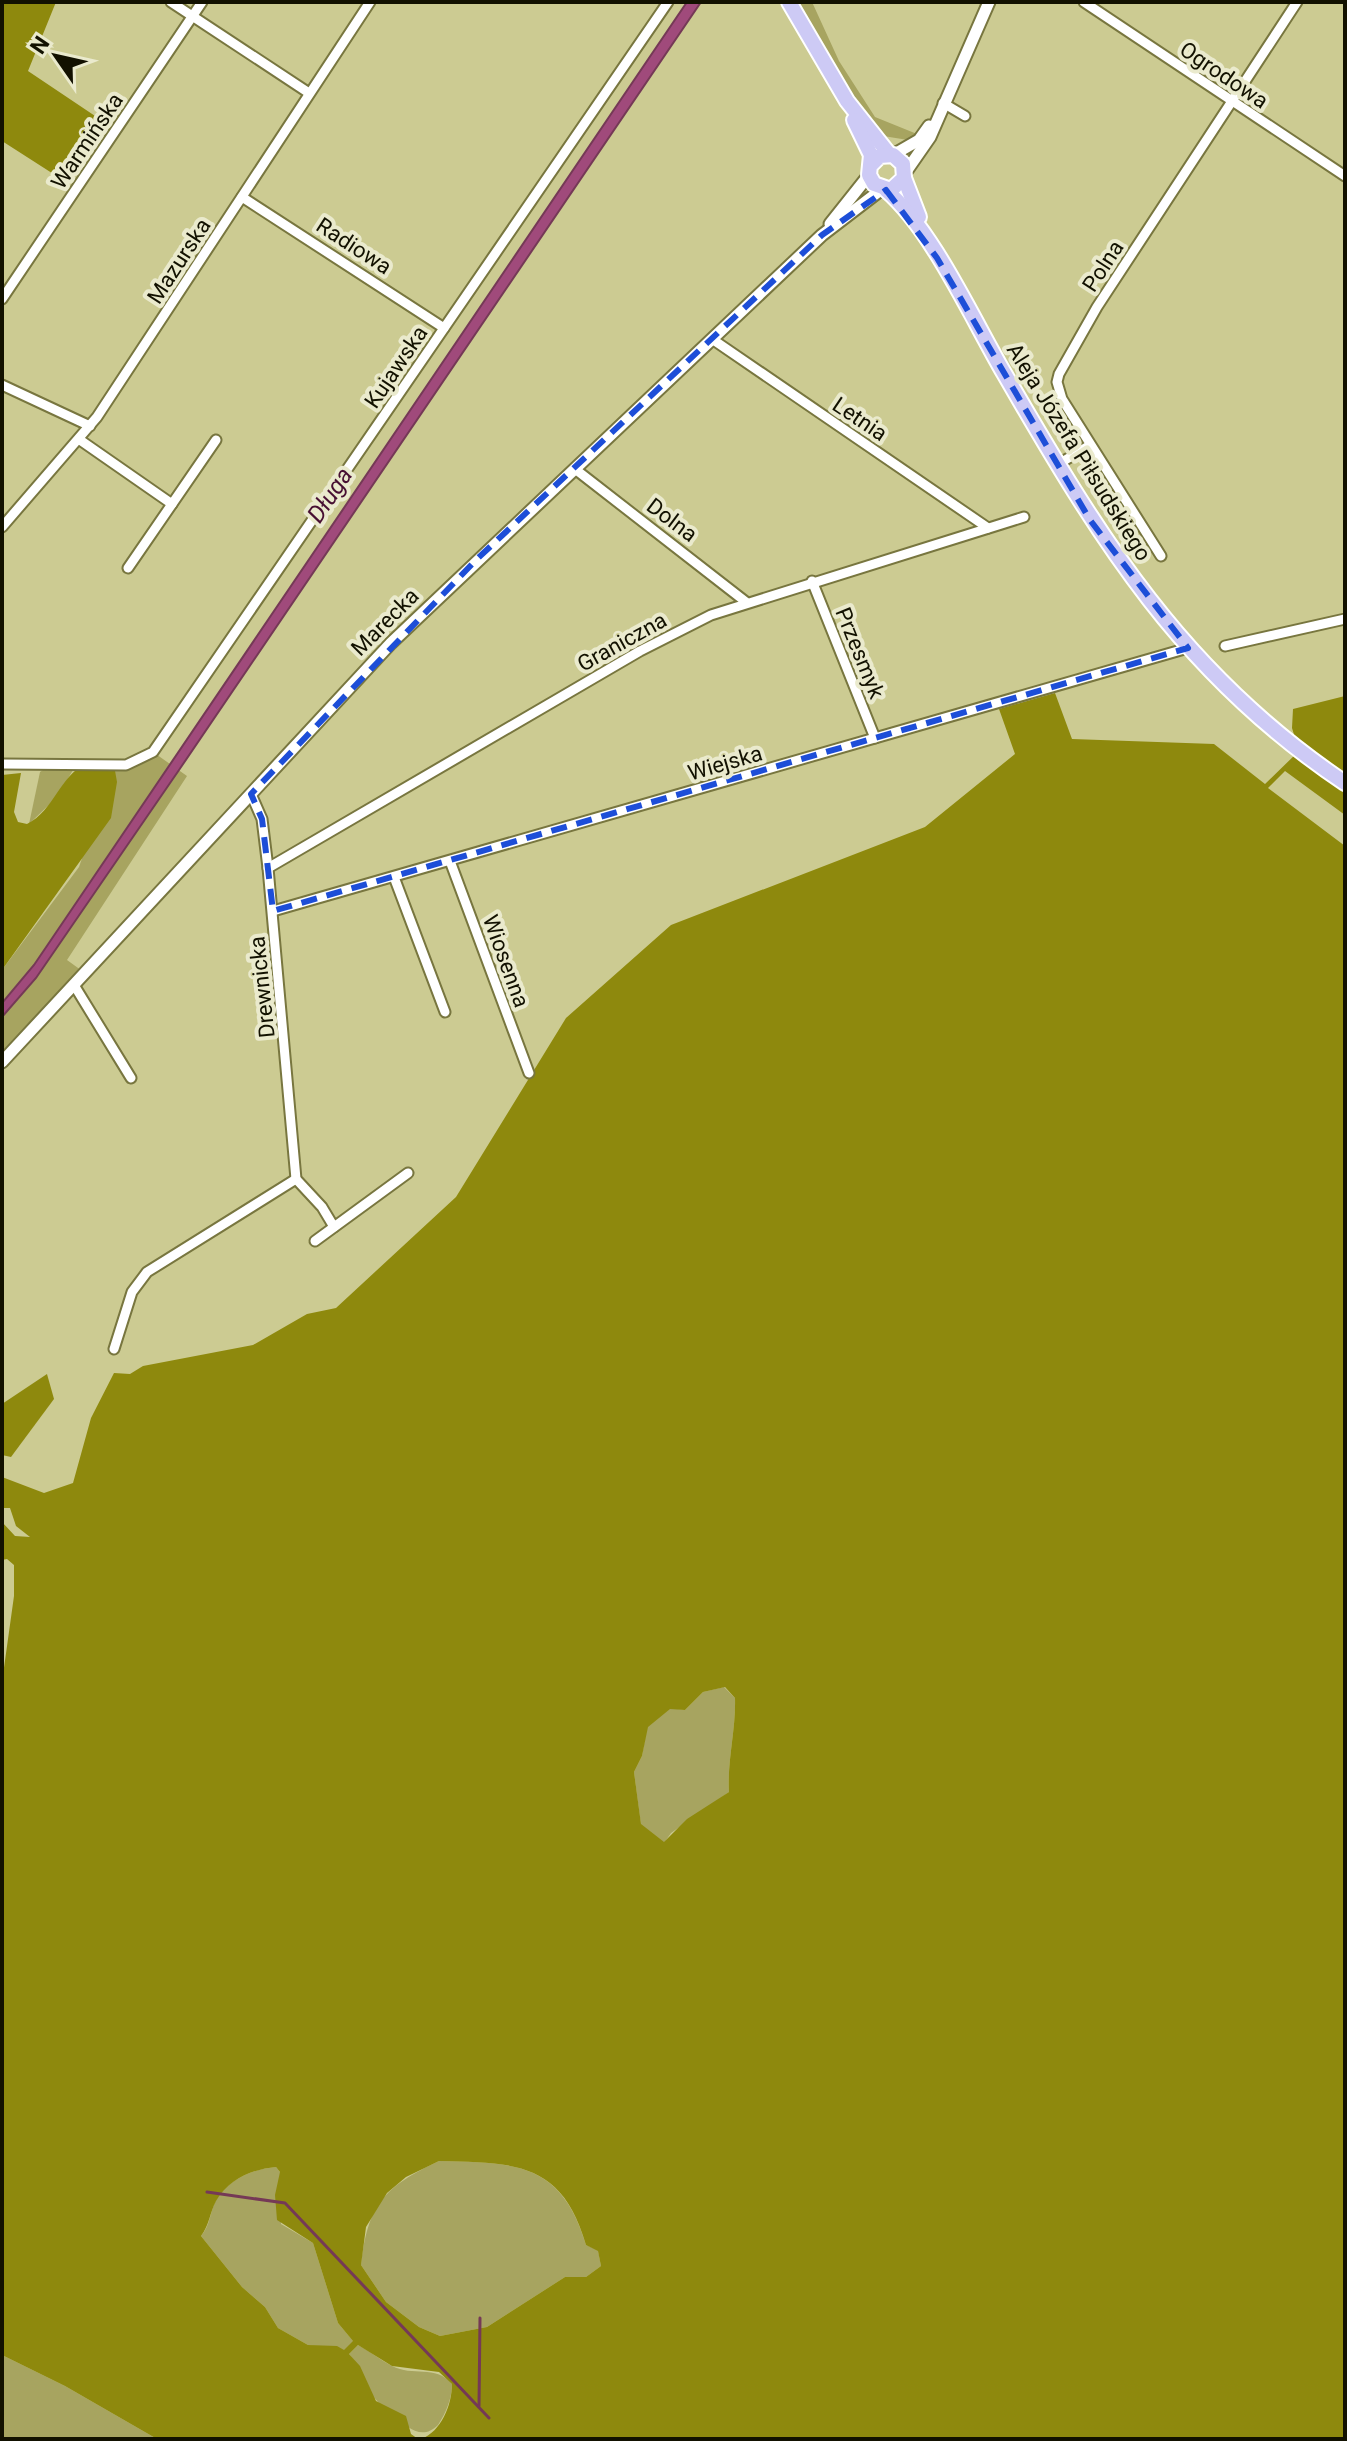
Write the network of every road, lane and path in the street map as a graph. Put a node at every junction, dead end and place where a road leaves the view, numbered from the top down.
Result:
1 (171, 2) edge
2 (202, 2) edge
3 (370, 2) edge
4 (668, 2) edge
5 (789, 2) edge
6 (989, 2) edge
7 (1084, 2) edge
8 (1297, 2) edge
9 (193, 16) junction
10 (309, 93) junction
11 (847, 101) junction
12 (1231, 102) junction
13 (941, 108) junction
14 (965, 116) dead end
15 (891, 155) junction
16 (870, 170) junction
17 (905, 176) junction
18 (1345, 176) edge
19 (884, 190) junction
20 (242, 197) junction
21 (822, 235) junction
22 (937, 258) junction
23 (2, 299) edge
24 (444, 328) junction
25 (712, 339) junction
26 (2, 385) edge
27 (90, 426) junction
28 (80, 440) junction
29 (216, 440) dead end
30 (1090, 445) junction
31 (1057, 465) junction
32 (575, 469) junction
33 (172, 504) junction
34 (1024, 517) dead end
35 (2, 527) edge
36 (988, 528) junction
37 (1161, 556) dead end
38 (128, 568) dead end
39 (812, 581) junction
40 (746, 602) junction
41 (1345, 619) edge
42 (1225, 646) dead end
43 (1188, 648) junction
44 (875, 738) junction
45 (2, 764) edge
46 (1345, 783) edge
47 (251, 794) junction
48 (450, 861) junction
49 (268, 868) junction
50 (394, 877) junction
51 (273, 911) junction
52 (74, 985) junction
53 (445, 1012) dead end
54 (2, 1062) edge
55 (529, 1073) dead end
56 (131, 1078) dead end
57 (408, 1173) dead end
58 (296, 1179) junction
59 (334, 1227) junction
60 (315, 1241) dead end
61 (114, 1349) dead end

1 - 9 street
2 - 9 street, Warmińska
3 - 10 street, Mazurska
4 - 24 street, Kujawska
5 - 11 main road
6 - 13 street
7 - 12 street, Ogrodowa
8 - 12 street, Polna
9 - 10 street
9 - 23 street, Warmińska
10 - 20 street, Mazurska
11 - 15 main road
11 - 16 main road
12 - 18 street, Ogrodowa
12 - 30 street, Polna
13 - 14 street
13 - 15 street
13 - 17 street
15 - 16 main road
15 - 17 main road
16 - 19 main road
16 - 21 street, Marecka
17 - 19 main road
17 - 22 main road, Aleja Józefa Piłsudskiego
19 - 21 street, Marecka
19 - 22 main road, Aleja Józefa Piłsudskiego
20 - 24 street, Radiowa
20 - 27 street, Mazurska
21 - 25 street, Marecka
22 - 31 main road, Aleja Józefa Piłsudskiego
24 - 45 street, Kujawska
25 - 32 street, Marecka
25 - 36 street, Letnia
26 - 27 street
27 - 28 street, Mazurska
28 - 33 street
28 - 35 street, Mazurska
29 - 33 street
30 - 31 street
30 - 37 street, Polna
31 - 43 main road, Aleja Józefa Piłsudskiego
32 - 40 street, Dolna
32 - 47 street, Marecka
33 - 38 street
34 - 36 street, Graniczna
36 - 39 street, Graniczna
39 - 40 street, Graniczna
39 - 44 street, Przesmyk
40 - 49 street, Graniczna
41 - 42 street
43 - 44 street, Wiejska
43 - 46 main road, Aleja Józefa Piłsudskiego
44 - 48 street, Wiejska
47 - 49 street, Drewnicka
47 - 52 street, Marecka
48 - 50 street, Wiejska
48 - 55 street, Wiosenna
49 - 51 street, Drewnicka
50 - 51 street, Wiejska
50 - 53 street
51 - 58 street, Drewnicka
52 - 54 street, Marecka
52 - 56 street
57 - 59 street
58 - 59 street
58 - 61 street
59 - 60 street

